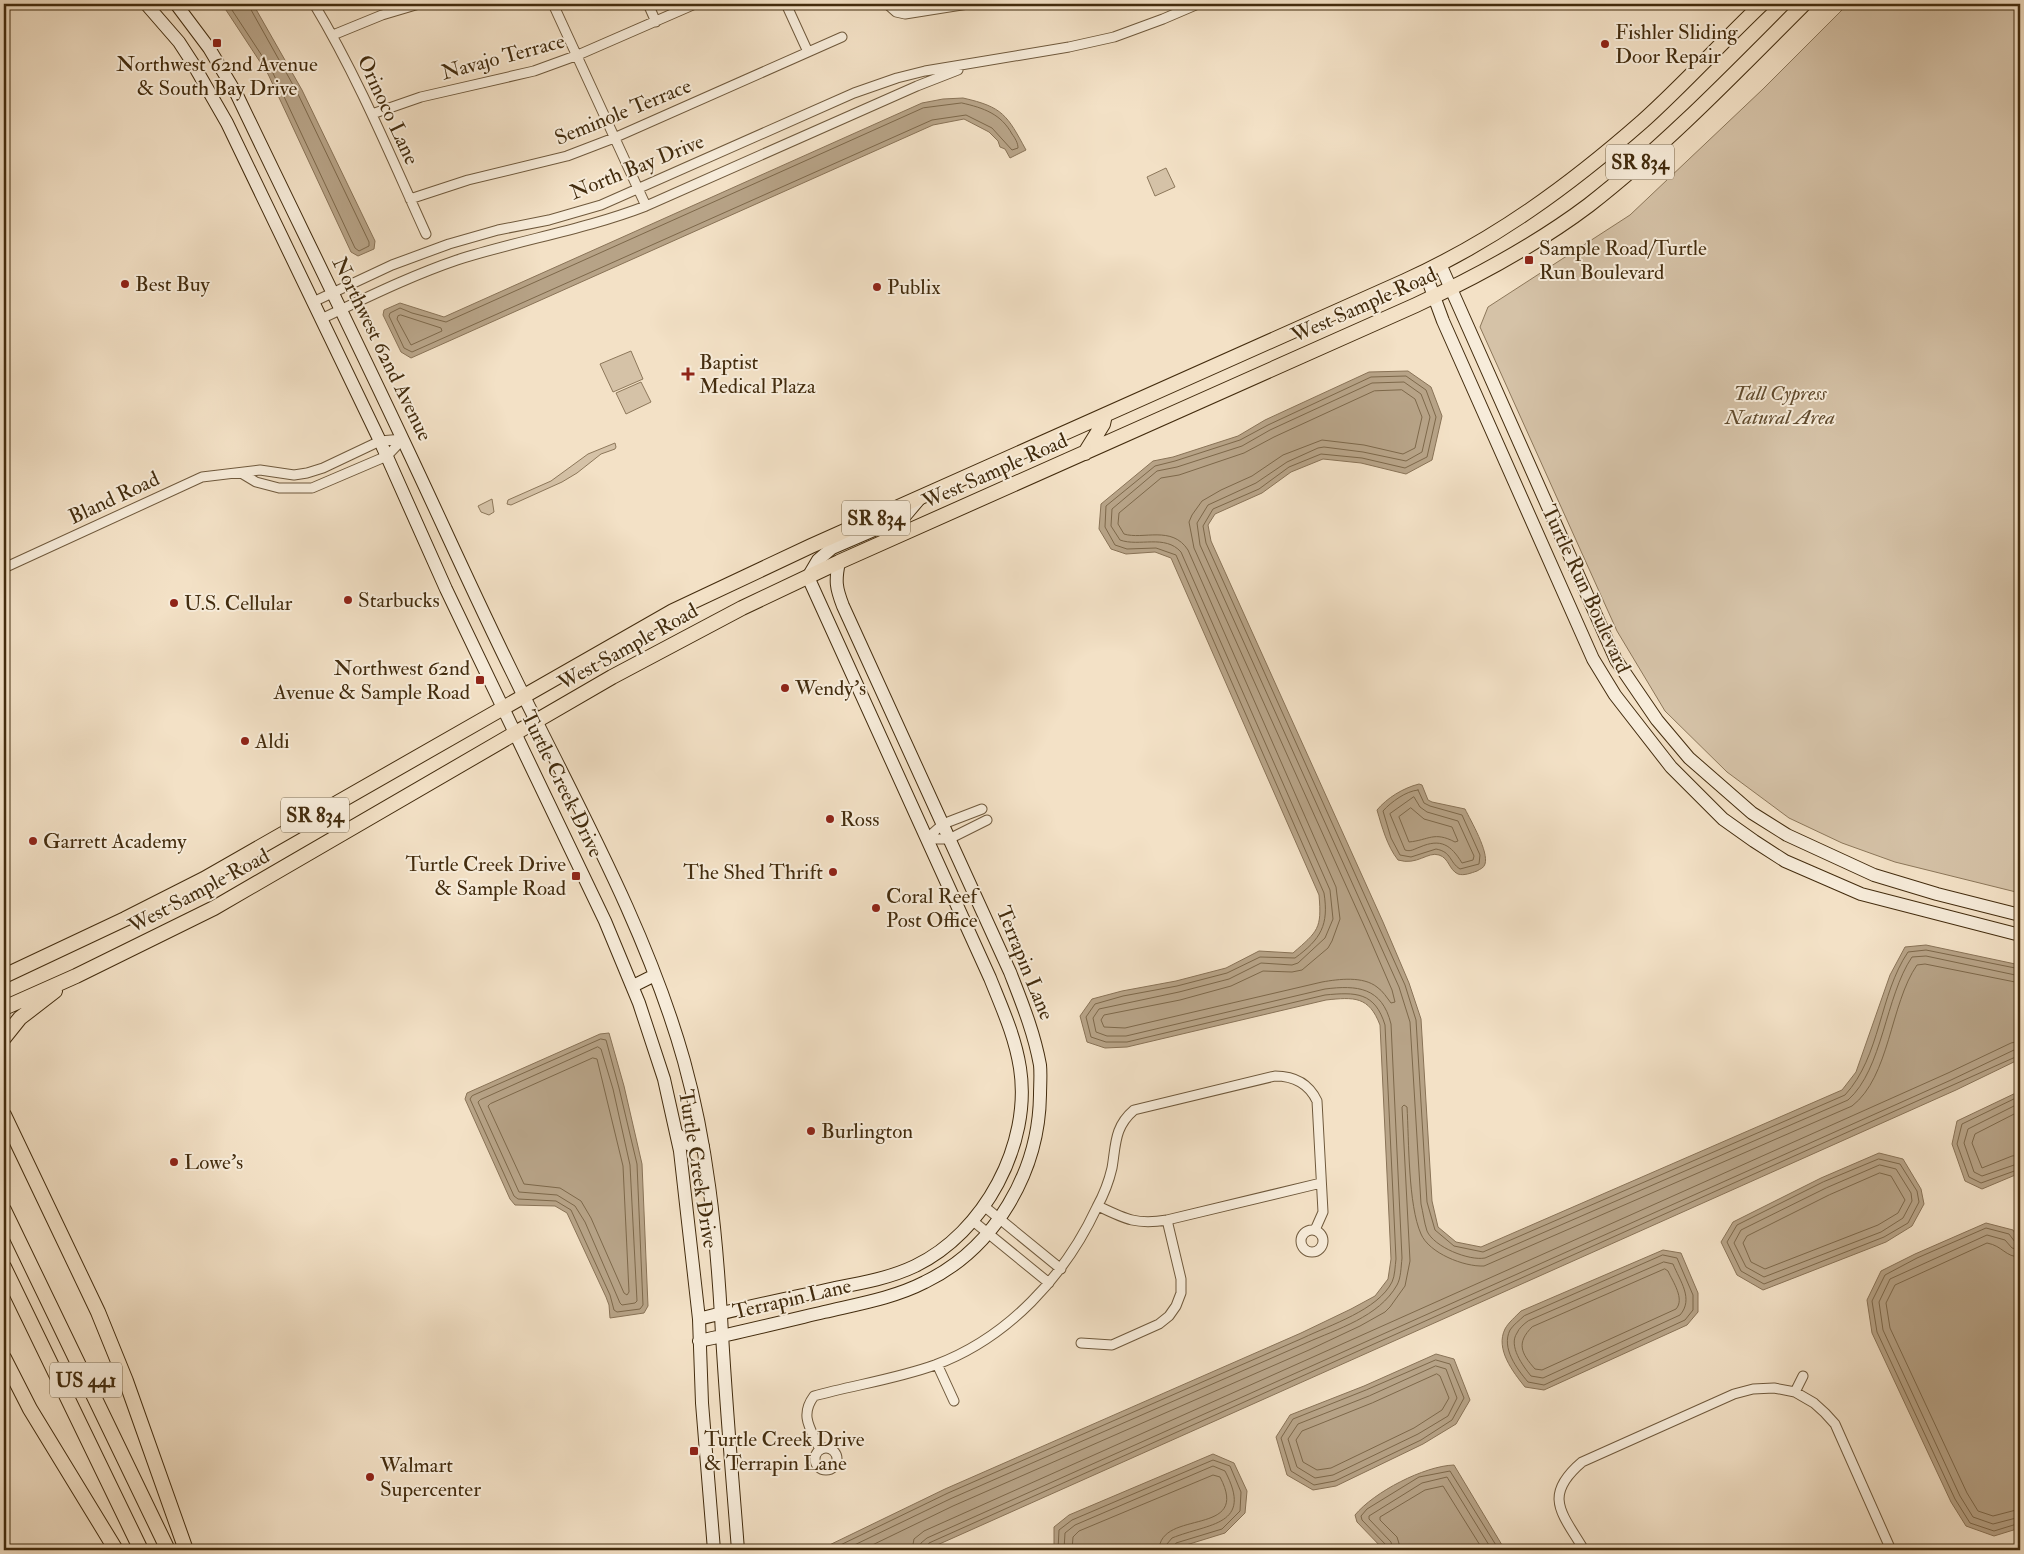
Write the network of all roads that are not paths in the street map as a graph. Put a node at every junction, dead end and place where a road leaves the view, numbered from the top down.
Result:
1 (146, 4) edge
2 (176, 4) edge
3 (314, 4) edge
4 (420, 4) edge
5 (553, 4) edge
6 (648, 4) edge
7 (695, 4) edge
8 (786, 4) edge
9 (886, 4) edge
10 (968, 4) edge
11 (1198, 4) edge
12 (1762, 4) edge
13 (1804, 4) edge
14 (656, 22) junction
15 (333, 35) junction
16 (842, 37) dead end
17 (808, 52) junction
18 (578, 55) junction
19 (974, 64) junction
20 (372, 114) junction
21 (614, 138) junction
22 (638, 189) junction
23 (410, 199) junction
24 (646, 206) junction
25 (426, 234) dead end
26 (468, 239) junction
27 (474, 256) junction
28 (1440, 264) junction
29 (1425, 272) junction
30 (1450, 288) junction
31 (332, 293) junction
32 (1434, 296) junction
33 (313, 302) junction
34 (340, 310) junction
35 (321, 318) junction
36 (1105, 415) junction
37 (403, 439) junction
38 (380, 442) junction
39 (1086, 453) junction
40 (387, 456) junction
41 (242, 473) junction
42 (921, 497) junction
43 (839, 562) junction
44 (4, 568) edge
45 (808, 577) junction
46 (524, 695) junction
47 (503, 707) junction
48 (537, 721) junction
49 (516, 733) junction
50 (982, 809) dead end
51 (987, 820) dead end
52 (943, 824) junction
53 (926, 839) junction
54 (950, 839) junction
55 (2020, 915) edge
56 (2020, 935) edge
57 (4, 967) edge
58 (22, 967) junction
59 (655, 975) junction
60 (4, 976) edge
61 (76, 976) junction
62 (633, 986) junction
63 (4, 1008) edge
64 (4, 1038) edge
65 (4, 1115) edge
66 (676, 1133) junction
67 (703, 1146) junction
68 (1321, 1183) junction
69 (1098, 1206) junction
70 (985, 1207) junction
71 (4, 1210) edge
72 (999, 1218) junction
73 (1167, 1220) junction
74 (973, 1221) junction
75 (1315, 1230) dead end
76 (988, 1233) junction
77 (4, 1267) edge
78 (1061, 1269) junction
79 (889, 1276) junction
80 (1049, 1283) junction
81 (838, 1309) junction
82 (720, 1313) junction
83 (699, 1319) junction
84 (722, 1336) junction
85 (699, 1341) junction
86 (1081, 1344) dead end
87 (4, 1358) edge
88 (937, 1364) junction
89 (1803, 1376) dead end
90 (1794, 1392) junction
91 (954, 1402) dead end
92 (820, 1450) dead end
93 (116, 1550) edge
94 (141, 1550) edge
95 (168, 1550) edge
96 (186, 1550) edge
97 (714, 1550) edge
98 (738, 1550) edge
99 (1584, 1550) edge
100 (1891, 1550) edge

1 - 33 street, Northwest 62nd Avenue
2 - 31 street, Northwest 62nd Avenue
3 - 15 street, Orinoco Lane
4 - 15 street
5 - 18 street
6 - 14 street
7 - 14 street, Navajo Terrace
8 - 17 street
9 - 10 street
11 - 19 street, North Bay Drive
12 - 28 main road, West Sample Road / SR 834
13 - 30 main road, West Sample Road / SR 834
14 - 18 street, Navajo Terrace
15 - 20 street, Orinoco Lane
16 - 17 street, Seminole Terrace
17 - 21 street, Seminole Terrace
18 - 20 street, Navajo Terrace
18 - 21 street
19 - 22 street, North Bay Drive
19 - 24 street, North Bay Drive
20 - 23 street, Orinoco Lane
21 - 22 street
21 - 23 street, Seminole Terrace
22 - 24 street
22 - 26 street, North Bay Drive
23 - 25 street, Orinoco Lane
24 - 27 street, North Bay Drive
26 - 27 street
26 - 31 street, North Bay Drive
27 - 34 street, North Bay Drive
28 - 29 main road, West Sample Road / SR 834
28 - 30 street, Turtle Run Boulevard
29 - 32 street, Turtle Run Boulevard
29 - 36 main road, West Sample Road / SR 834
30 - 32 main road, West Sample Road / SR 834
30 - 55 street, Turtle Run Boulevard
31 - 33 street, North Bay Drive
31 - 34 street, Northwest 62nd Avenue
32 - 39 main road, West Sample Road / SR 834
32 - 56 street, Turtle Run Boulevard
33 - 35 street, Northwest 62nd Avenue
34 - 35 street, North Bay Drive
34 - 37 street, Northwest 62nd Avenue
35 - 38 street, Northwest 62nd Avenue
36 - 39 main road
36 - 42 main road, West Sample Road / SR 834
37 - 38 street, Bland Road
37 - 40 street, Bland Road
37 - 46 street, Northwest 62nd Avenue
38 - 40 street, Northwest 62nd Avenue
38 - 41 street, Bland Road
39 - 43 main road, West Sample Road / SR 834
40 - 41 street, Bland Road
40 - 47 street, Northwest 62nd Avenue
41 - 44 street, Bland Road
42 - 45 street
42 - 46 main road, West Sample Road / SR 834
43 - 45 main road, West Sample Road / SR 834
43 - 52 street, Terrapin Lane
45 - 48 main road, West Sample Road / SR 834
45 - 53 street, Terrapin Lane
46 - 47 main road, West Sample Road / SR 834
46 - 48 street, Northwest 62nd Avenue
47 - 49 street, Turtle Creek Drive
47 - 58 main road, West Sample Road / SR 834
48 - 49 main road, West Sample Road / SR 834
48 - 59 street, Turtle Creek Drive
49 - 61 main road, West Sample Road / SR 834
49 - 62 street, Turtle Creek Drive
50 - 52 street
51 - 54 street
52 - 53 street
52 - 54 street, Terrapin Lane
53 - 54 street
53 - 70 street, Terrapin Lane
54 - 72 street, Terrapin Lane
57 - 58 main road
58 - 60 main road, West Sample Road / SR 834
59 - 62 street
59 - 67 street, Turtle Creek Drive
61 - 63 main road, West Sample Road / SR 834
61 - 64 main road
62 - 66 street, Turtle Creek Drive
65 - 96 main road
66 - 67 street
66 - 83 street, Turtle Creek Drive
67 - 82 street, Turtle Creek Drive
68 - 69 street
68 - 73 street
68 - 75 street
69 - 73 street
69 - 78 street
70 - 72 street
70 - 74 street, Terrapin Lane
71 - 95 main road, US 441
72 - 76 street, Terrapin Lane
72 - 78 street
73 - 86 street
74 - 76 street
74 - 79 street, Terrapin Lane
76 - 80 street
76 - 81 street, Terrapin Lane
77 - 94 main road, US 441
78 - 80 street
79 - 81 street
79 - 82 street, Terrapin Lane
80 - 88 street
81 - 84 street, Terrapin Lane
82 - 83 street, Terrapin Lane
82 - 84 street, Turtle Creek Drive
83 - 85 street, Turtle Creek Drive
84 - 85 street, Terrapin Lane
84 - 98 street, Turtle Creek Drive
85 - 97 street, Turtle Creek Drive
87 - 93 main road
88 - 91 street
88 - 92 street
89 - 90 street
90 - 99 street
90 - 100 street

